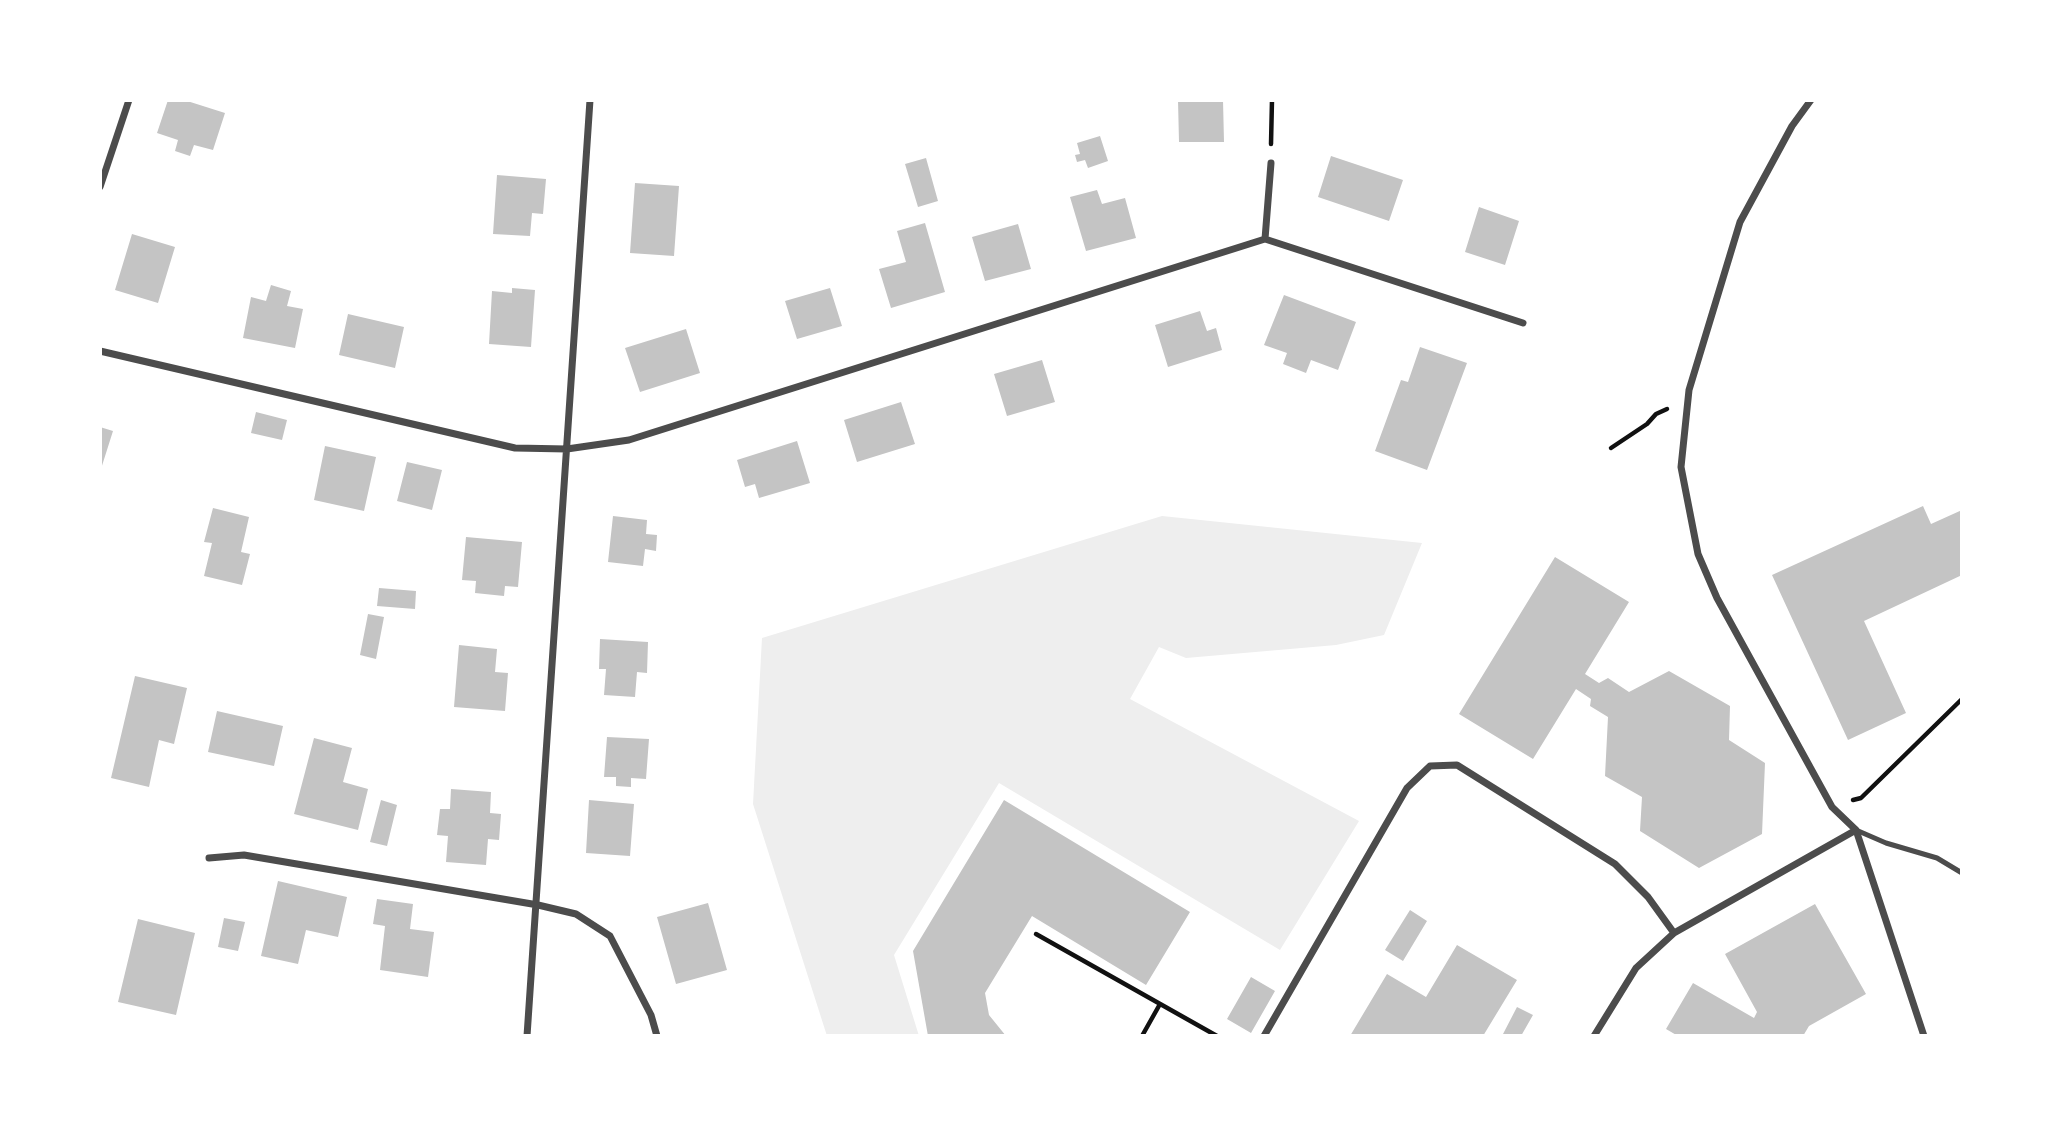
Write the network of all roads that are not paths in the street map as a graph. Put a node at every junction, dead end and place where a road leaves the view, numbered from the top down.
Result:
1 (129, 100) edge
2 (590, 100) edge
3 (1811, 100) edge
4 (1271, 163) road end
5 (100, 187) edge
6 (1265, 239) junction
7 (1522, 323) dead end
8 (100, 351) edge
9 (567, 449) junction
10 (1856, 830) junction
11 (209, 858) dead end
12 (1962, 873) edge
13 (538, 905) junction
14 (1674, 933) junction
15 (527, 1036) edge
16 (657, 1036) edge
17 (1264, 1036) edge
18 (1594, 1036) edge
19 (1924, 1036) edge

1 - 5 street
2 - 9 street
3 - 10 street
4 - 6 street
6 - 7 street
6 - 9 street
8 - 9 street
9 - 13 street
10 - 12 lane
10 - 14 street
10 - 19 street
11 - 13 street
13 - 15 street
13 - 16 street
14 - 17 street
14 - 18 street

